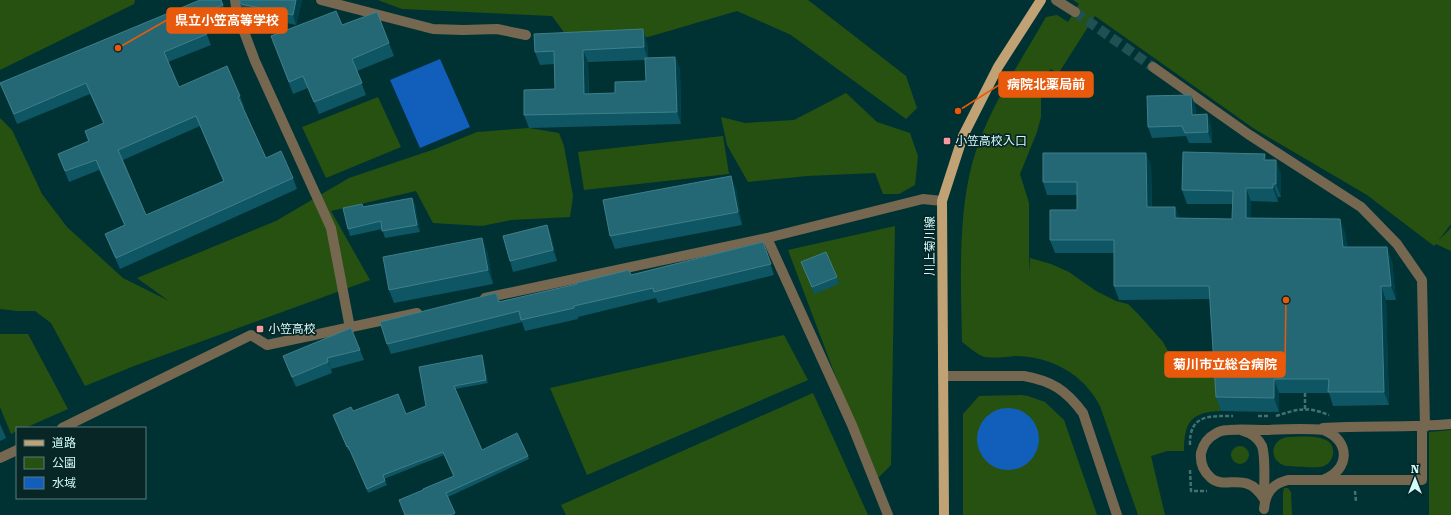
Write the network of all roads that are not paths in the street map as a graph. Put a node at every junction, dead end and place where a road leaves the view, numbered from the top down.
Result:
1 (235, 0) edge
2 (321, 0) edge
3 (1041, 0) edge
4 (1056, 0) edge
5 (1074, 12) tunnel mouth
6 (526, 35) dead end
7 (1153, 67) tunnel mouth
8 (942, 200) junction
9 (767, 238) junction
10 (474, 301) edge
11 (428, 311) edge
12 (350, 328) junction
13 (944, 376) junction
14 (1451, 424) edge
15 (1424, 426) junction
16 (64, 427) edge
17 (1316, 429) junction
18 (1241, 430) junction
19 (16, 450) edge
20 (0, 458) edge
21 (1323, 480) junction
22 (1264, 508) edge
23 (888, 515) edge
24 (944, 515) edge
25 (1117, 515) edge

1 - 12 street
2 - 6 street
3 - 8 main road, 川上菊川線
4 - 5 street
7 - 15 street
8 - 9 street
8 - 13 main road, 川上菊川線
9 - 10 street
9 - 23 street
11 - 12 street
12 - 16 street
13 - 24 main road, 川上菊川線
13 - 25 street
14 - 15 street
15 - 17 street
15 - 21 street
17 - 18 street
17 - 21 street
18 - 22 street
18 - 22 street
19 - 20 street
21 - 22 street

